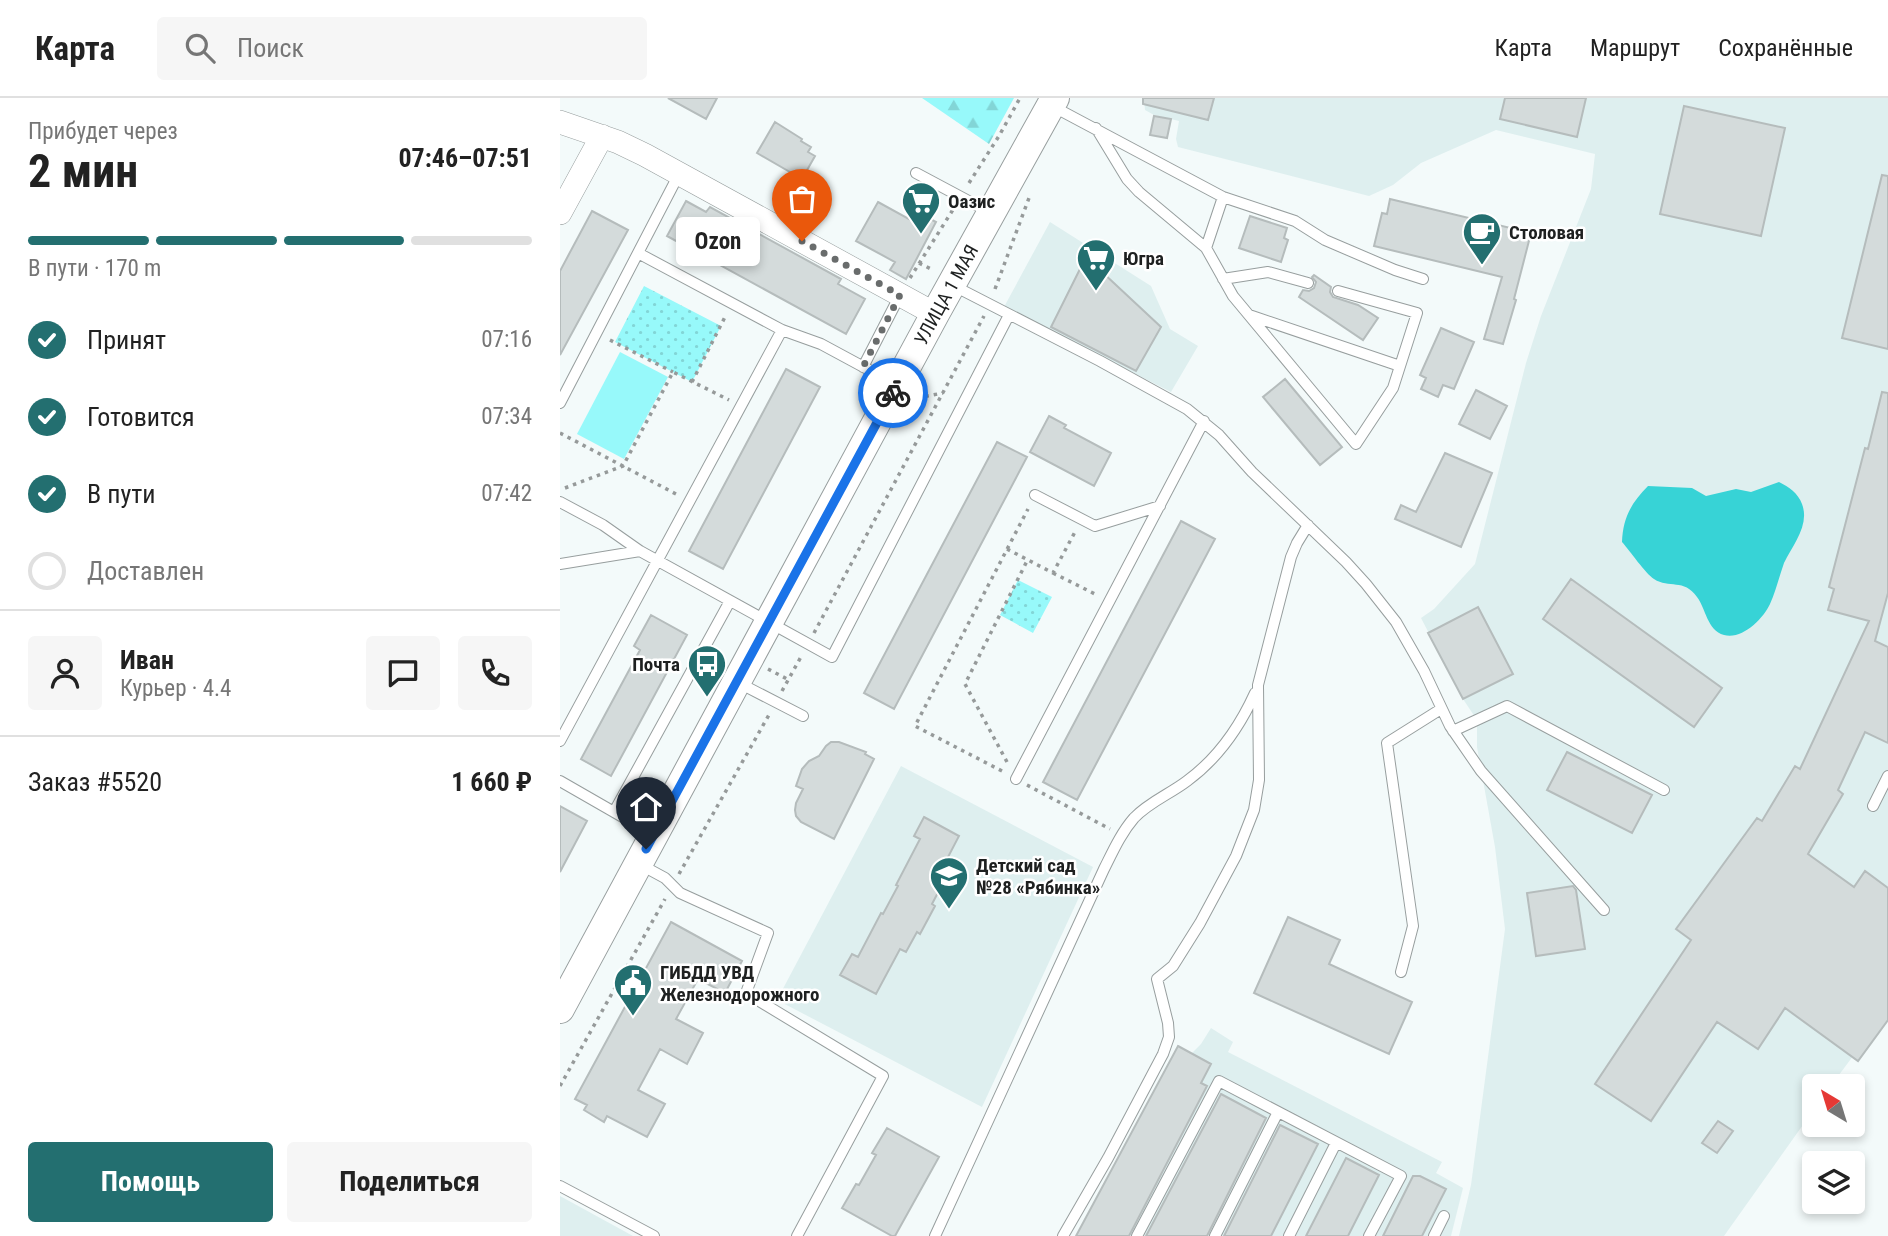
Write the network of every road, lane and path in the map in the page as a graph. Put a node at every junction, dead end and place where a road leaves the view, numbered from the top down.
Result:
1 (1053, 102) edge
2 (560, 122) edge
3 (1096, 128) junction
4 (602, 136) junction
5 (916, 173) dead end
6 (680, 174) junction
7 (1030, 195) dead end
8 (1223, 197) junction
9 (991, 213) junction
10 (560, 214) edge
11 (1206, 248) junction
12 (638, 253) junction
13 (1223, 279) junction
14 (1423, 279) dead end
15 (1308, 283) dead end
16 (951, 285) junction
17 (1338, 291) dead end
18 (900, 295) junction
19 (992, 296) dead end
20 (732, 303) junction
21 (935, 314) junction
22 (1009, 315) junction
23 (1249, 315) junction
24 (782, 330) junction
25 (597, 333) junction
26 (1400, 366) junction
27 (863, 367) junction
28 (673, 372) junction
29 (692, 382) junction
30 (897, 385) junction
31 (560, 403) edge
32 (741, 406) junction
33 (1204, 421) junction
34 (560, 433) edge
35 (623, 466) junction
36 (560, 489) edge
37 (1035, 495) joint
38 (690, 501) junction
39 (560, 502) edge
40 (1160, 506) junction
41 (1082, 519) junction
42 (1308, 525) junction
43 (1007, 548) junction
44 (640, 551) junction
45 (1028, 559) junction
46 (657, 561) junction
47 (560, 564) edge
48 (1054, 573) junction
49 (730, 601) junction
50 (1109, 601) junction
51 (769, 622) junction
52 (736, 682) junction
53 (1258, 685) junction
54 (1441, 709) junction
55 (803, 716) dead end
56 (1453, 731) junction
57 (560, 741) edge
58 (1888, 776) edge
59 (1016, 779) junction
60 (560, 781) edge
61 (1664, 790) dead end
62 (1873, 806) dead end
63 (614, 813) junction
64 (654, 835) junction
65 (1121, 835) junction
66 (638, 864) junction
67 (1604, 910) dead end
68 (1401, 972) dead end
69 (560, 1009) edge
70 (1278, 1112) junction
71 (1336, 1143) junction
72 (560, 1185) edge
73 (1444, 1216) dead end
74 (654, 1236) edge
75 (797, 1236) edge
76 (934, 1236) edge
77 (1063, 1236) edge
78 (1137, 1236) edge
79 (1214, 1236) edge
80 (1289, 1236) edge
81 (1369, 1236) edge
82 (1434, 1236) edge

1 - 3 lane
1 - 9 street, УЛИЦА 1 МАЯ
2 - 4 street
3 - 8 lane
3 - 11 lane
4 - 6 street
4 - 10 street
5 - 9 lane
6 - 12 lane
6 - 18 street
7 - 19 path
8 - 11 lane
8 - 14 lane
9 - 16 street, УЛИЦА 1 МАЯ
11 - 13 lane
12 - 20 lane
12 - 25 lane
13 - 15 lane
13 - 23 lane
16 - 21 street, УЛИЦА 1 МАЯ
16 - 22 lane
17 - 26 lane
18 - 21 street
18 - 27 lane
20 - 24 lane
20 - 29 path
21 - 30 street, УЛИЦА 1 МАЯ
22 - 33 lane
22 - 51 lane
23 - 26 lane
23 - 26 lane
24 - 27 lane
24 - 32 lane
25 - 28 path
25 - 31 lane
27 - 30 lane
28 - 29 path
28 - 35 path
29 - 32 path
30 - 51 street, УЛИЦА 1 МАЯ
32 - 38 lane
33 - 40 lane
33 - 42 lane
34 - 35 path
35 - 36 path
35 - 38 path
37 - 41 lane
37 - 43 path
38 - 46 lane
39 - 44 lane
40 - 41 lane
40 - 50 lane
41 - 48 path
42 - 53 lane
42 - 54 lane
43 - 45 path
43 - 59 path
44 - 46 lane
44 - 47 lane
45 - 48 path
45 - 59 path
46 - 49 lane
46 - 57 lane
48 - 50 path
49 - 51 lane
49 - 63 lane
50 - 59 lane
51 - 52 street, УЛИЦА 1 МАЯ
52 - 55 lane
52 - 64 street, УЛИЦА 1 МАЯ
53 - 65 lane
53 - 77 lane
54 - 56 lane
54 - 68 lane
56 - 61 lane
56 - 67 lane
58 - 62 lane
59 - 65 path
60 - 63 lane
63 - 64 lane
64 - 66 street, УЛИЦА 1 МАЯ
65 - 76 lane
66 - 69 street, УЛИЦА 1 МАЯ
66 - 75 lane
70 - 71 lane
70 - 78 lane
70 - 79 lane
71 - 80 lane
71 - 81 lane
72 - 74 lane
73 - 82 lane

